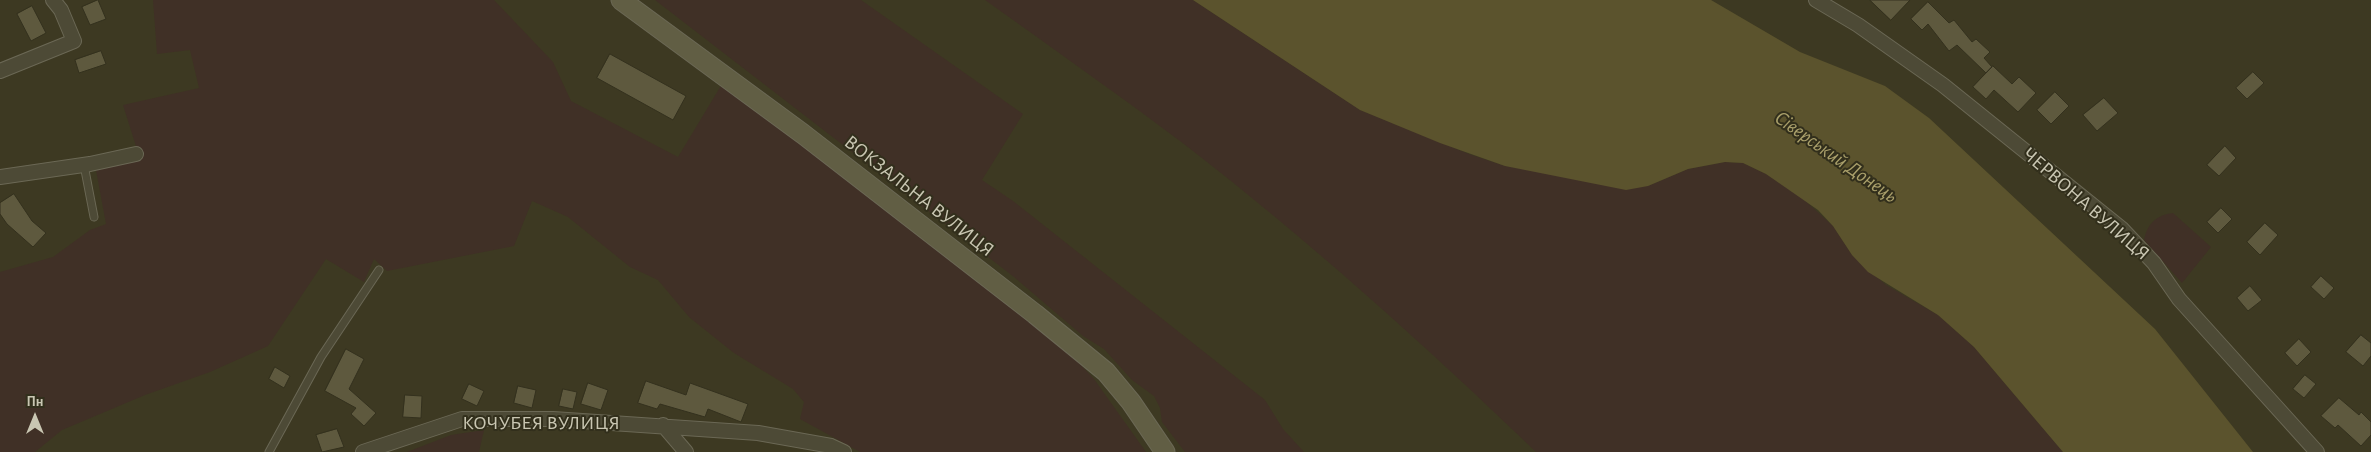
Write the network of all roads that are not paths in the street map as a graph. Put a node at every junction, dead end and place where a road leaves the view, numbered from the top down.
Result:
1 (53, 0) edge
2 (621, 0) edge
3 (1816, 0) edge
4 (0, 71) edge
5 (136, 154) dead end
6 (84, 165) junction
7 (0, 177) edge
8 (94, 217) dead end
9 (379, 270) dead end
10 (663, 425) junction
11 (269, 452) edge
12 (363, 452) edge
13 (686, 452) edge
14 (844, 452) edge
15 (1165, 452) edge
16 (2317, 452) edge

1 - 4 street
2 - 15 main road, ВОКЗАЛЬНА ВУЛИЦЯ
3 - 16 street, ЧЕРВОНА ВУЛИЦЯ
5 - 6 street
6 - 7 street
6 - 8 lane
9 - 11 lane
10 - 12 street, КОЧУБЕЯ ВУЛИЦЯ
10 - 13 street
10 - 14 street, КОЧУБЕЯ ВУЛИЦЯ

